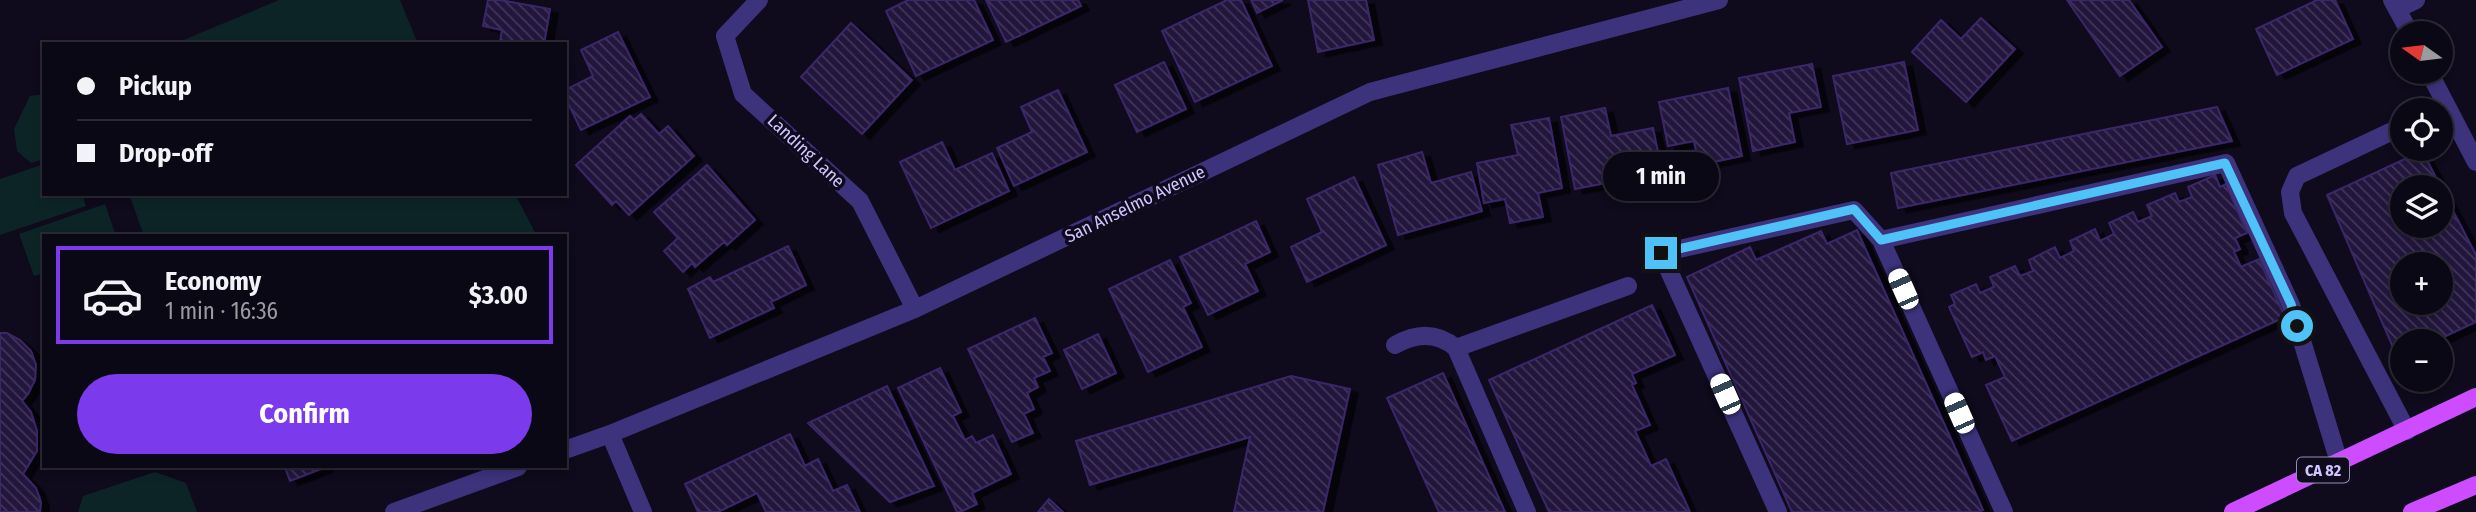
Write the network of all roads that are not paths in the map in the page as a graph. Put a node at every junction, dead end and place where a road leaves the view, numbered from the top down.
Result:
1 (759, 0) edge
2 (1719, 0) edge
3 (2416, 0) edge
4 (2395, 5) edge
5 (2404, 21) edge
6 (2453, 128) edge
7 (2390, 132) edge
8 (2476, 162) edge
9 (1881, 240) junction
10 (1628, 286) dead end
11 (915, 309) junction
12 (1395, 345) dead end
13 (1456, 348) junction
14 (2476, 397) edge
15 (2407, 431) junction
16 (610, 434) junction
17 (567, 449) edge
18 (2339, 462) junction
19 (515, 468) edge
20 (2476, 485) edge
21 (394, 512) edge
22 (643, 512) edge
23 (1527, 512) edge
24 (1777, 512) edge
25 (2004, 512) edge
26 (2233, 512) edge
27 (2412, 512) edge

1 - 11 street, Landing Lane
2 - 11 street, San Anselmo Avenue
3 - 4 street
4 - 5 street
6 - 8 street
7 - 15 street
9 - 18 street
9 - 24 street
9 - 25 street
10 - 13 street
11 - 16 street, San Anselmo Avenue
12 - 13 street
13 - 23 street
14 - 15 main road, CA 82
15 - 18 main road, CA 82
16 - 17 street, San Anselmo Avenue
16 - 22 street
18 - 26 main road, CA 82
19 - 21 street
20 - 27 main road

